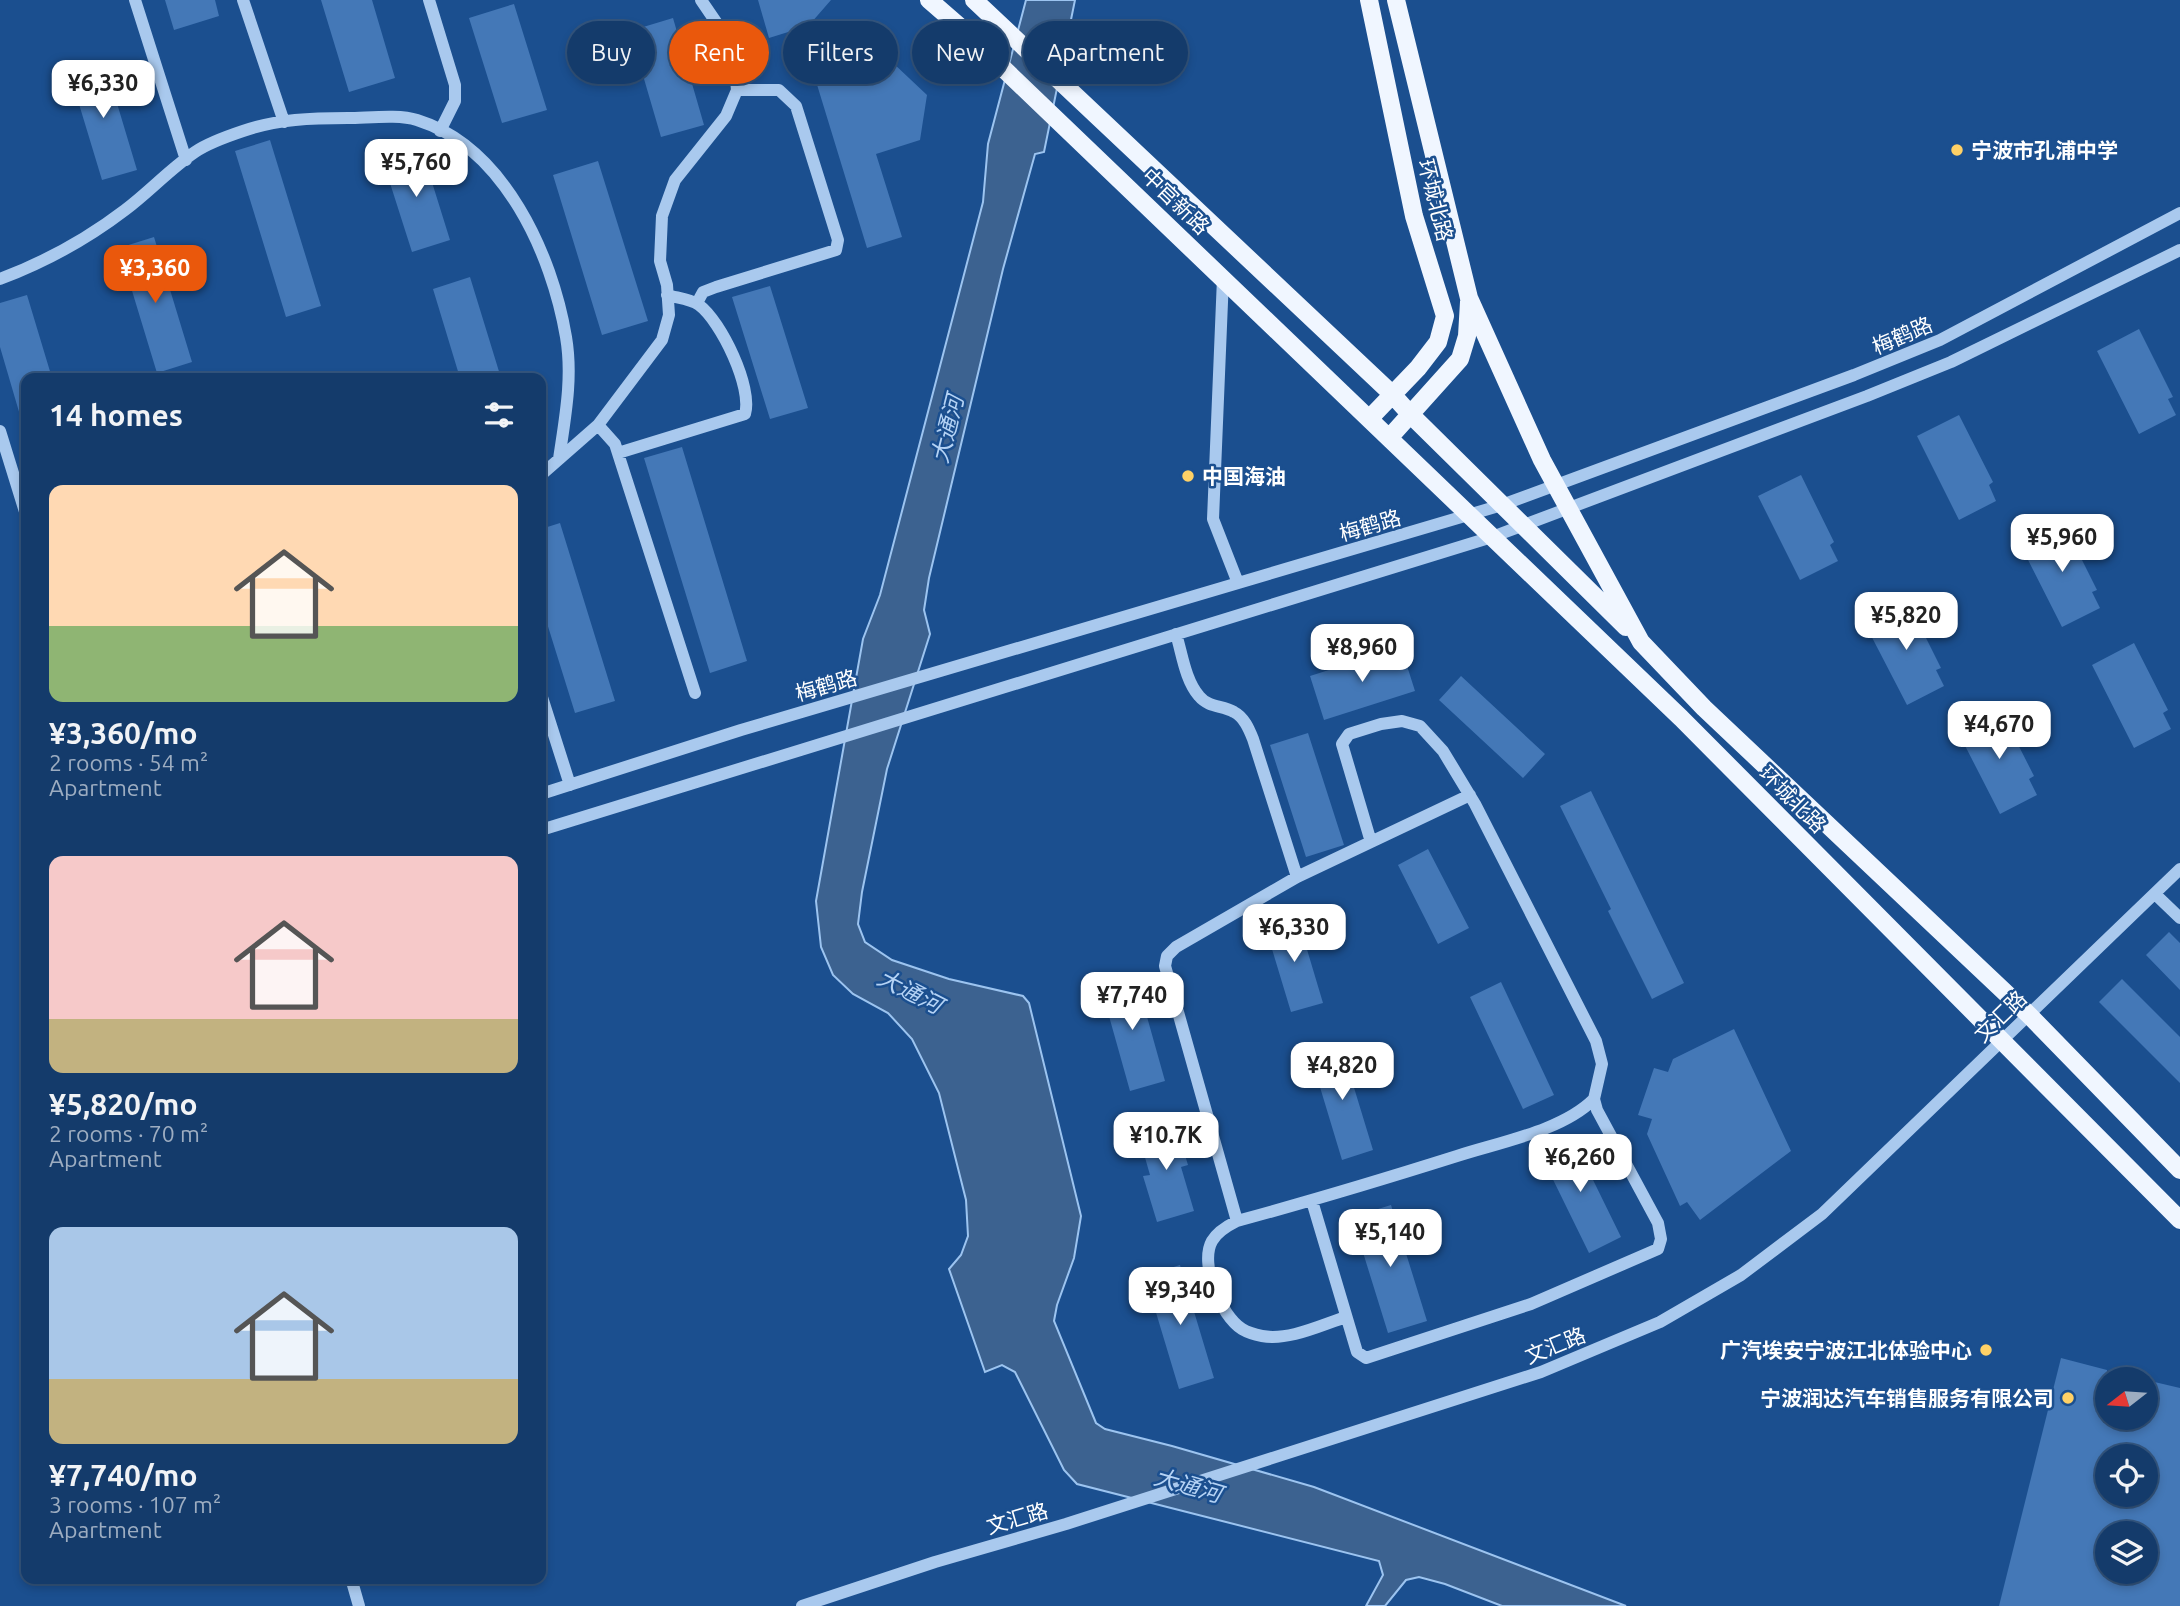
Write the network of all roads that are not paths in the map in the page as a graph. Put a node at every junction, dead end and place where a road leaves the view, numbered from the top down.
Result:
1 (135, 0) edge
2 (243, 0) edge
3 (429, 0) edge
4 (701, 0) edge
5 (929, 0) edge
6 (974, 0) edge
7 (1368, 0) edge
8 (1396, 0) edge
9 (737, 90) junction
10 (284, 122) junction
11 (440, 131) junction
12 (186, 160) junction
13 (2180, 214) edge
14 (2180, 250) edge
15 (1223, 278) junction
16 (0, 279) edge
17 (667, 295) junction
18 (1469, 298) junction
19 (697, 303) junction
20 (1392, 394) junction
21 (1410, 414) junction
22 (1370, 418) junction
23 (598, 425) junction
24 (0, 431) edge
25 (1389, 438) junction
26 (618, 453) junction
27 (559, 458) junction
28 (546, 470) edge
29 (1555, 484) junction
30 (21, 499) edge
31 (1502, 505) junction
32 (1567, 507) junction
33 (1469, 515) junction
34 (1522, 525) junction
35 (1492, 537) junction
36 (1238, 583) junction
37 (1176, 634) junction
38 (1641, 642) junction
39 (695, 693) dead end
40 (546, 710) edge
41 (570, 785) junction
42 (546, 792) edge
43 (1470, 795) junction
44 (546, 828) edge
45 (1371, 842) junction
46 (2180, 869) edge
47 (1297, 877) junction
48 (2155, 894) junction
49 (2180, 918) edge
50 (2029, 1015) junction
51 (2001, 1041) junction
52 (1594, 1099) junction
53 (2180, 1170) edge
54 (1312, 1201) junction
55 (2180, 1220) edge
56 (1237, 1221) junction
57 (1346, 1317) junction
58 (353, 1584) edge
59 (359, 1606) edge
60 (802, 1606) edge

1 - 12 street
2 - 10 street
3 - 11 street
4 - 9 street
5 - 15 main road, 中官新路
6 - 20 main road, 中官新路
7 - 20 main road, 环城北路
8 - 18 main road, 环城北路
9 - 17 street
9 - 19 street
10 - 11 street
10 - 12 street
11 - 27 street
12 - 16 street
13 - 29 street, 梅鹤路
14 - 32 street, 梅鹤路
15 - 22 main road, 中官新路
15 - 36 street
17 - 19 street
17 - 23 street
18 - 21 main road, 环城北路
18 - 29 main road, 环城北路
19 - 26 street
20 - 21 main road, 环城北路
20 - 22 main road, 环城北路
21 - 25 main road, 环城北路
21 - 31 main road, 环城北路
22 - 25 main road, 中官新路
23 - 26 street
23 - 27 street
24 - 30 street
25 - 33 main road, 环城北路
26 - 39 street
27 - 28 street
29 - 31 street, 梅鹤路
29 - 32 main road, 环城北路
31 - 33 street, 梅鹤路
31 - 34 main road, 环城北路
32 - 34 street, 梅鹤路
32 - 38 main road, 环城北路
33 - 35 main road, 环城北路
33 - 36 street, 梅鹤路
34 - 35 street, 梅鹤路
34 - 38 main road, 环城北路
35 - 37 street, 梅鹤路
35 - 51 main road, 环城北路
36 - 41 street, 梅鹤路
37 - 44 street, 梅鹤路
37 - 47 street
38 - 50 main road, 环城北路
40 - 41 street
41 - 42 street, 梅鹤路
43 - 45 street
43 - 45 street
43 - 52 street
45 - 47 street
46 - 48 street, 文汇路
47 - 56 street
48 - 49 street
48 - 50 street, 文汇路
50 - 51 street, 文汇路
50 - 53 main road, 环城北路
51 - 55 main road, 环城北路
51 - 60 street, 文汇路
52 - 54 street
52 - 57 street
54 - 56 street
54 - 57 street
56 - 57 street
58 - 59 street

